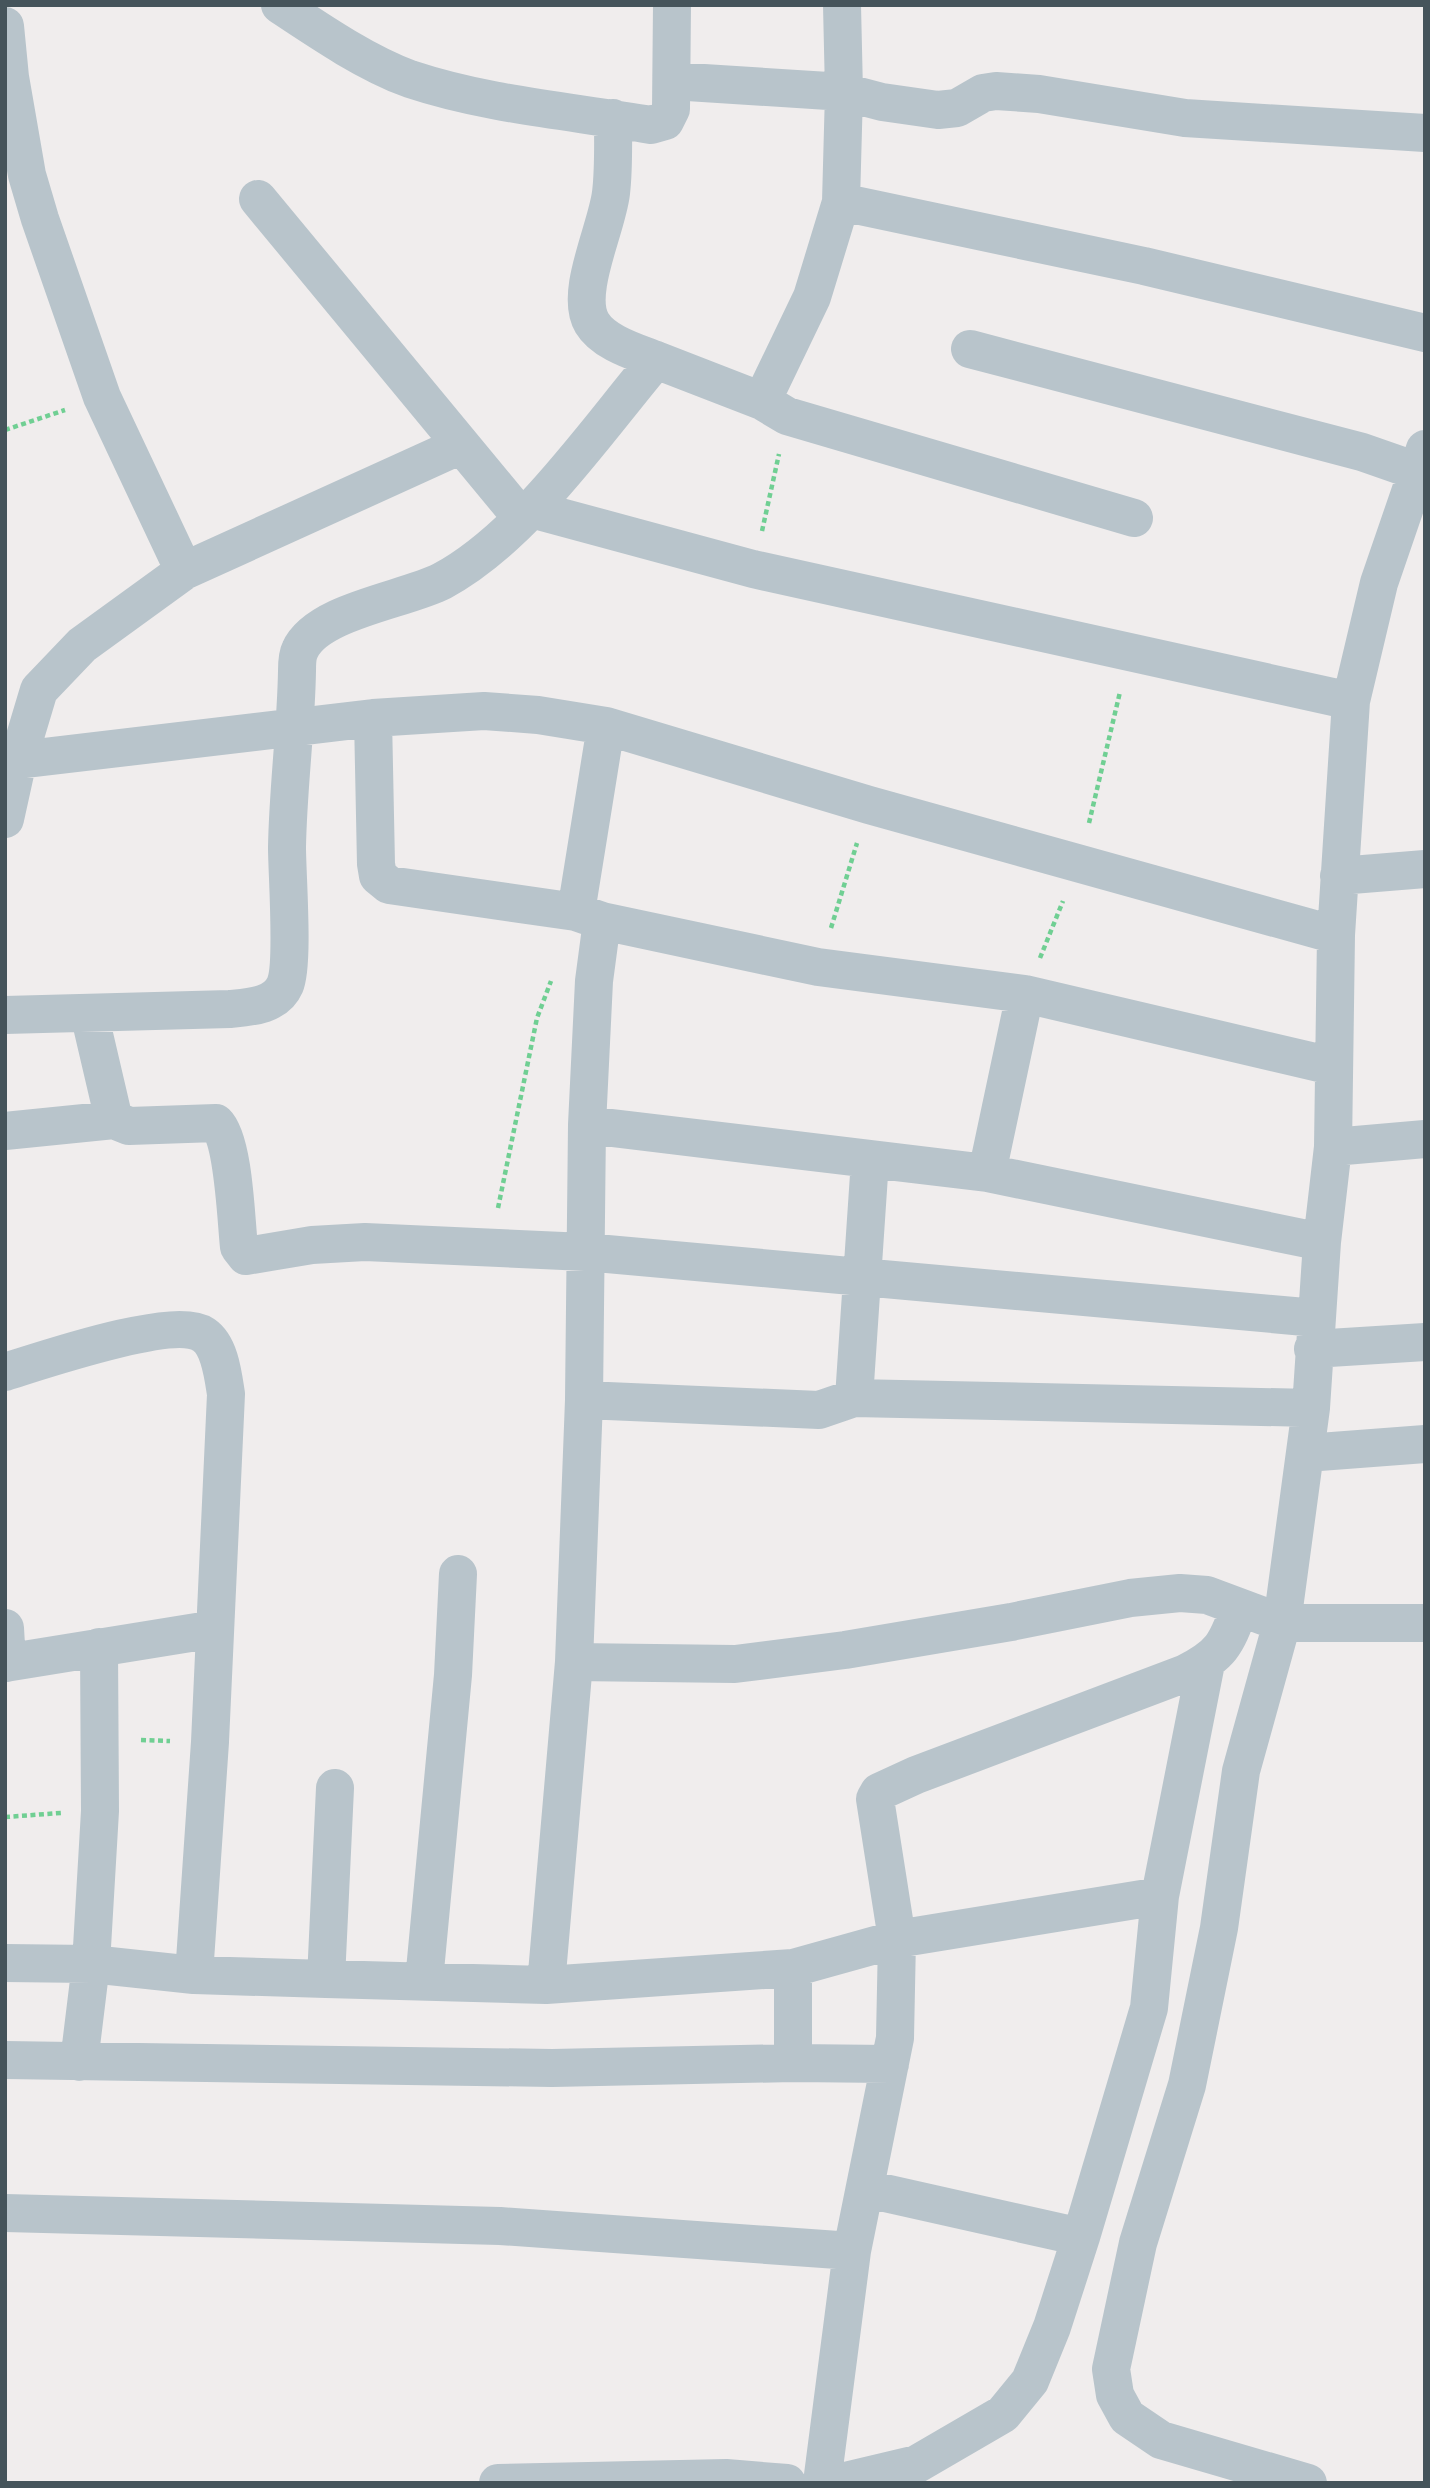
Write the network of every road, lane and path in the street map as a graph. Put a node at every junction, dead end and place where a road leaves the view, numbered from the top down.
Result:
1 (280, 5) edge
2 (672, 5) edge
3 (842, 5) edge
4 (5, 26) edge
5 (672, 81) junction
6 (845, 92) junction
7 (613, 118) junction
8 (1425, 133) edge
9 (258, 199) dead end
10 (841, 202) junction
11 (1425, 333) edge
12 (970, 349) dead end
13 (656, 360) junction
14 (102, 397) junction
15 (775, 408) junction
16 (5, 430) edge
17 (460, 446) junction
18 (1422, 465) edge
19 (526, 513) junction
20 (1134, 518) dead end
21 (753, 569) junction
22 (184, 571) junction
23 (1129, 654) junction
24 (1351, 701) junction
25 (373, 718) junction
26 (296, 726) junction
27 (606, 726) junction
28 (18, 760) junction
29 (869, 805) junction
30 (5, 819) edge
31 (1080, 862) junction
32 (1425, 869) edge
33 (1339, 876) junction
34 (589, 916) junction
35 (1336, 935) junction
36 (818, 967) junction
37 (555, 971) dead end
38 (1025, 993) junction
39 (89, 1013) junction
40 (5, 1015) edge
41 (1332, 1066) junction
42 (114, 1120) junction
43 (587, 1125) junction
44 (5, 1130) edge
45 (1425, 1139) edge
46 (1334, 1147) junction
47 (870, 1160) junction
48 (986, 1172) junction
49 (1322, 1242) junction
50 (490, 1246) junction
51 (585, 1252) junction
52 (860, 1278) junction
53 (1315, 1333) junction
54 (1425, 1342) edge
55 (5, 1372) edge
56 (854, 1398) junction
57 (584, 1399) junction
58 (1311, 1408) junction
59 (1425, 1444) edge
60 (1306, 1453) junction
61 (458, 1574) dead end
62 (1240, 1609) junction
63 (1282, 1623) junction
64 (1425, 1623) edge
65 (215, 1629) junction
66 (99, 1647) junction
67 (6, 1651) edge
68 (574, 1662) junction
69 (1206, 1663) junction
70 (99, 1739) junction
71 (210, 1742) junction
72 (335, 1788) dead end
73 (100, 1811) junction
74 (5, 1817) edge
75 (1160, 1896) junction
76 (897, 1938) junction
77 (5, 1963) edge
78 (91, 1964) junction
79 (793, 1968) junction
80 (194, 1975) junction
81 (326, 1979) junction
82 (424, 1982) junction
83 (546, 1985) junction
84 (5, 2060) edge
85 (79, 2062) junction
86 (793, 2063) junction
87 (890, 2064) junction
88 (867, 2189) junction
89 (5, 2213) edge
90 (1081, 2237) junction
91 (852, 2251) junction
92 (498, 2483) edge
93 (787, 2483) edge
94 (822, 2483) edge
95 (837, 2483) edge
96 (1308, 2483) edge

1 - 7 street
2 - 5 street
3 - 6 street
4 - 14 street
5 - 6 street
5 - 7 street
6 - 8 street
6 - 10 street
7 - 13 street
9 - 17 street
10 - 11 street
10 - 15 street
12 - 18 street
13 - 15 street
13 - 19 street
14 - 16 path
14 - 22 street
15 - 20 street
15 - 21 path
17 - 19 street
17 - 22 street
18 - 24 street
19 - 21 street
19 - 26 street
21 - 23 street
22 - 28 street
23 - 24 street
23 - 31 path
24 - 33 street
25 - 26 street
25 - 27 street
25 - 34 street
26 - 28 street
26 - 39 street
27 - 29 street
27 - 34 street
28 - 30 street
29 - 31 street
29 - 36 path
31 - 35 street
31 - 38 path
32 - 33 street
33 - 35 street
34 - 36 street
34 - 43 street
35 - 41 street
36 - 38 street
37 - 50 path
38 - 41 street
38 - 48 street
39 - 40 street
39 - 42 street
41 - 46 street
42 - 44 street
42 - 50 street
43 - 47 street
43 - 51 street
45 - 46 street
46 - 49 street
47 - 48 street
47 - 52 street
48 - 49 street
49 - 53 street
50 - 51 street
51 - 52 street
51 - 57 street
52 - 53 street
52 - 56 street
53 - 54 street
53 - 58 street
55 - 65 street
56 - 57 street
56 - 58 street
57 - 68 street
58 - 60 street
59 - 60 street
60 - 63 street
61 - 82 street
62 - 63 street
62 - 68 street
62 - 69 street
63 - 64 street
63 - 96 street
65 - 66 street
65 - 71 street
66 - 67 street
66 - 70 street
68 - 83 street
69 - 75 street
69 - 76 street
70 - 71 path
70 - 73 street
71 - 80 street
72 - 81 street
73 - 74 path
73 - 78 street
75 - 76 street
75 - 90 street
76 - 79 street
76 - 87 street
77 - 78 street
78 - 80 street
78 - 85 street
79 - 83 street
79 - 86 street
80 - 81 street
81 - 82 street
82 - 83 street
84 - 85 street
85 - 86 street
86 - 87 street
87 - 88 street
88 - 90 street
88 - 91 street
89 - 91 street
90 - 95 street
91 - 94 street
92 - 93 street

